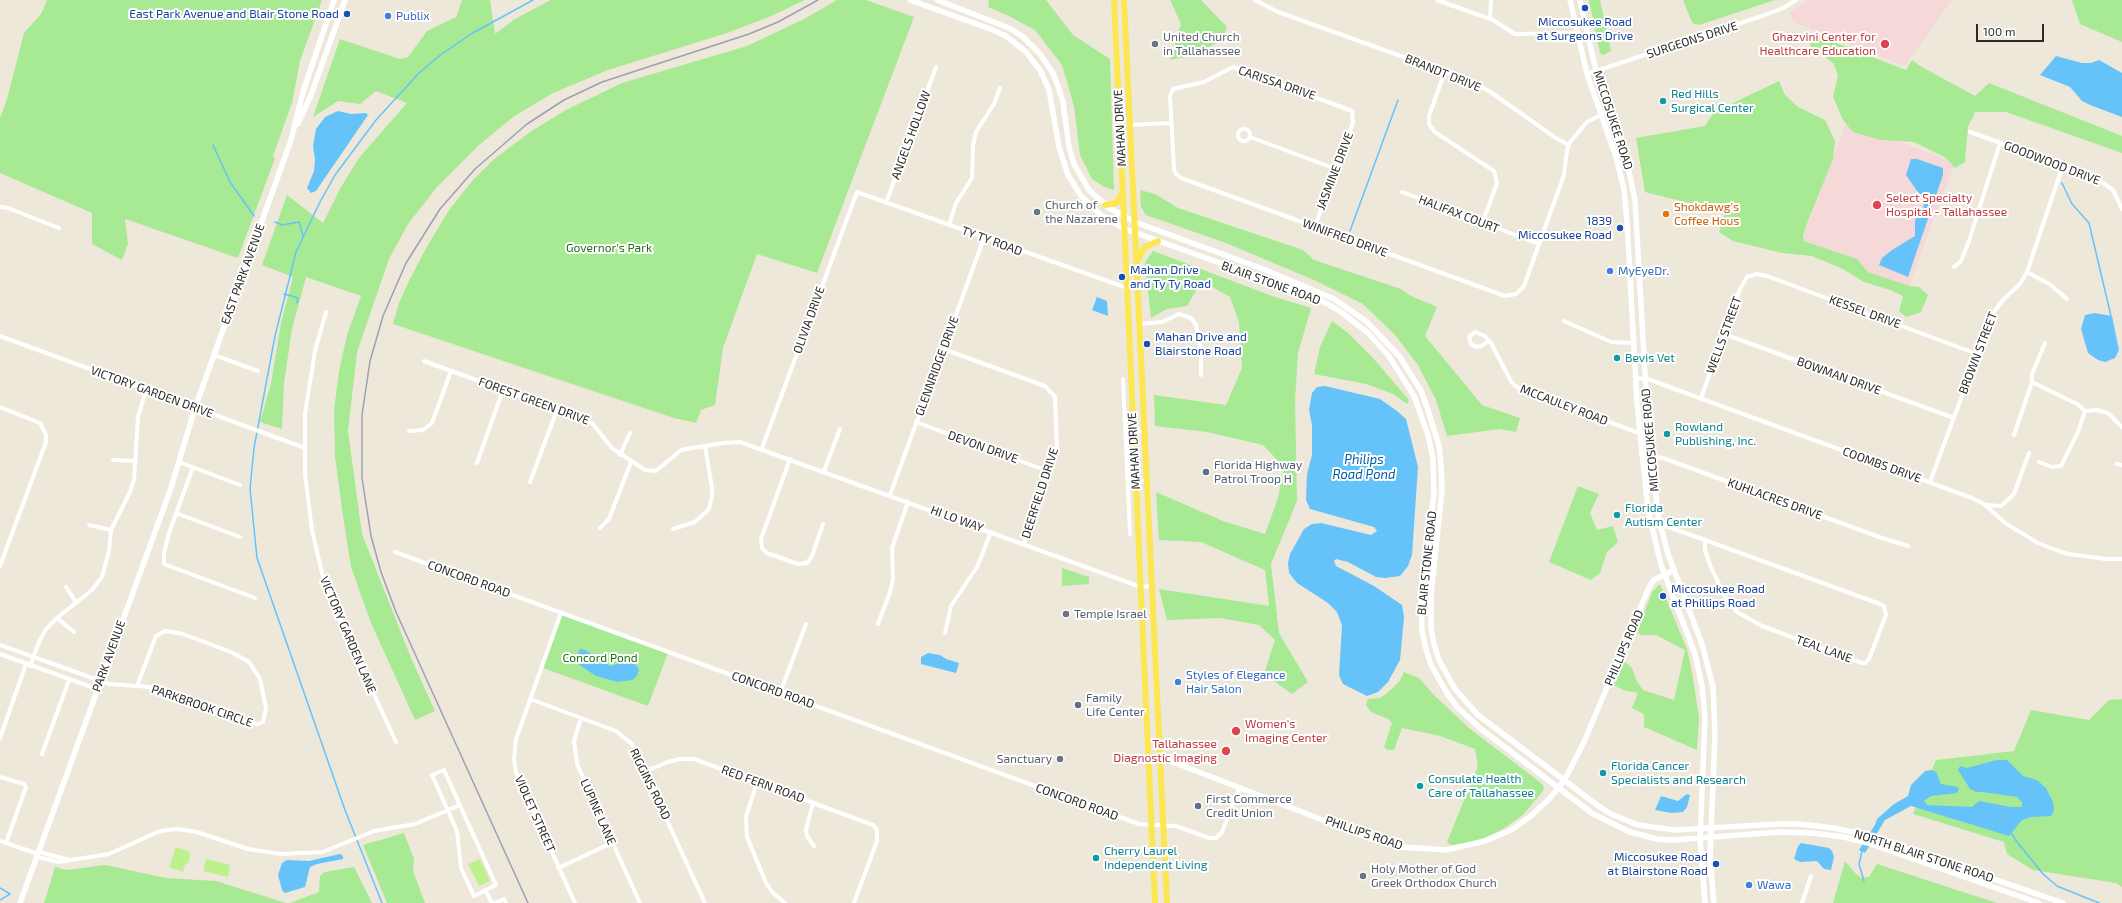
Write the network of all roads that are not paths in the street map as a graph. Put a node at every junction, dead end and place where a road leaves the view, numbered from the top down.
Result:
1 (334, 0) edge
2 (345, 0) edge
3 (910, 0) edge
4 (937, 0) edge
5 (1114, 0) edge
6 (1124, 0) edge
7 (1256, 0) edge
8 (1437, 0) edge
9 (1491, 0) edge
10 (1570, 0) edge
11 (1580, 0) edge
12 (1796, 0) edge
13 (970, 12) junction
14 (1490, 19) junction
15 (967, 20) junction
16 (325, 26) junction
17 (334, 29) junction
18 (1576, 33) junction
19 (936, 67) dead end
20 (1445, 71) junction
21 (1596, 72) junction
22 (1587, 74) junction
23 (1058, 86) junction
24 (1000, 88) dead end
25 (1050, 90) junction
26 (1611, 110) junction
27 (1353, 114) joint
28 (1601, 114) junction
29 (1171, 123) junction
30 (1130, 125) junction
31 (1970, 132) dead end
32 (1250, 137) dead end
33 (290, 140) junction
34 (2000, 143) junction
35 (1569, 145) junction
36 (2063, 165) junction
37 (1336, 169) junction
38 (1069, 177) junction
39 (1080, 177) junction
40 (857, 192) joint
41 (1123, 192) junction
42 (1402, 192) dead end
43 (886, 203) junction
44 (1105, 205) junction
45 (0, 207) edge
46 (2122, 208) edge
47 (1626, 213) junction
48 (1636, 213) junction
49 (1124, 218) junction
50 (1135, 222) junction
51 (1482, 224) junction
52 (948, 225) junction
53 (1314, 226) junction
54 (59, 228) dead end
55 (1125, 229) junction
56 (1135, 233) junction
57 (984, 238) junction
58 (1158, 241) junction
59 (1539, 244) junction
60 (1137, 264) junction
61 (1954, 267) dead end
62 (2027, 272) junction
63 (1752, 275) joint
64 (1127, 288) junction
65 (2067, 300) dead end
66 (326, 312) dead end
67 (1564, 321) dead end
68 (1140, 324) junction
69 (1724, 334) junction
70 (1, 336) edge
71 (1489, 341) junction
72 (0, 342) edge
73 (1633, 343) junction
74 (2045, 343) dead end
75 (943, 349) junction
76 (1977, 354) junction
77 (214, 355) junction
78 (424, 361) dead end
79 (258, 371) dead end
80 (451, 371) junction
81 (1201, 376) dead end
82 (1645, 378) junction
83 (1123, 379) dead end
84 (1635, 379) junction
85 (2032, 382) junction
86 (146, 390) junction
87 (503, 390) junction
88 (1701, 398) junction
89 (0, 407) edge
90 (195, 408) junction
91 (557, 410) junction
92 (2085, 411) junction
93 (1954, 418) junction
94 (916, 422) junction
95 (2122, 426) edge
96 (840, 429) dead end
97 (409, 431) dead end
98 (1125, 431) junction
99 (1133, 431) junction
100 (1145, 431) junction
101 (1639, 432) junction
102 (630, 433) dead end
103 (2014, 435) dead end
104 (705, 446) junction
105 (305, 448) junction
106 (762, 448) junction
107 (2030, 452) dead end
108 (620, 455) junction
109 (1641, 455) junction
110 (1651, 455) junction
111 (790, 459) junction
112 (113, 460) dead end
113 (136, 461) junction
114 (179, 462) junction
115 (631, 462) junction
116 (2038, 462) dead end
117 (477, 463) dead end
118 (2117, 464) dead end
119 (2122, 465) edge
120 (193, 467) junction
121 (824, 471) junction
122 (1050, 472) junction
123 (1147, 481) junction
124 (530, 482) dead end
125 (1136, 482) junction
126 (1930, 482) junction
127 (1128, 483) junction
128 (240, 484) dead end
129 (890, 495) junction
130 (908, 502) junction
131 (1984, 504) junction
132 (176, 513) junction
133 (823, 524) dead end
134 (89, 525) dead end
135 (1661, 525) junction
136 (1651, 526) junction
137 (600, 528) dead end
138 (673, 529) dead end
139 (111, 530) junction
140 (991, 532) junction
141 (1130, 534) dead end
142 (240, 537) dead end
143 (1705, 540) junction
144 (1024, 544) junction
145 (1908, 546) dead end
146 (395, 552) dead end
147 (2122, 558) edge
148 (0, 566) edge
149 (1674, 570) junction
150 (1665, 574) junction
151 (1141, 586) junction
152 (1152, 586) junction
153 (66, 587) dead end
154 (255, 598) dead end
155 (76, 602) junction
156 (561, 613) junction
157 (56, 618) junction
158 (806, 624) dead end
159 (878, 624) dead end
160 (74, 632) dead end
161 (945, 633) dead end
162 (0, 645) edge
163 (0, 654) edge
164 (33, 657) junction
165 (48, 662) junction
166 (28, 665) junction
167 (44, 671) junction
168 (1156, 673) junction
169 (1145, 675) junction
170 (69, 680) junction
171 (100, 680) junction
172 (137, 686) junction
173 (97, 689) junction
174 (780, 693) junction
175 (530, 699) junction
176 (1705, 717) junction
177 (1715, 717) junction
178 (581, 718) junction
179 (0, 738) edge
180 (396, 742) dead end
181 (42, 754) dead end
182 (1160, 758) junction
183 (1149, 760) junction
184 (646, 771) junction
185 (0, 777) edge
186 (1564, 780) junction
187 (757, 782) junction
188 (1240, 787) junction
189 (1559, 788) junction
190 (813, 803) junction
191 (460, 805) junction
192 (448, 810) junction
193 (1152, 826) junction
194 (1163, 826) junction
195 (1710, 829) junction
196 (1700, 830) junction
197 (1855, 832) junction
198 (1710, 838) junction
199 (1700, 839) junction
200 (1853, 840) junction
201 (0, 841) edge
202 (6, 843) junction
203 (612, 843) junction
204 (814, 846) dead end
205 (38, 854) junction
206 (558, 868) junction
207 (1812, 876) dead end
208 (485, 890) junction
209 (20, 903) edge
210 (492, 903) edge
211 (495, 903) edge
212 (506, 903) edge
213 (574, 903) edge
214 (640, 903) edge
215 (705, 903) edge
216 (785, 903) edge
217 (854, 903) edge
218 (1155, 903) edge
219 (1167, 903) edge
220 (1704, 903) edge
221 (1714, 903) edge
222 (1802, 903) edge
223 (2039, 903) edge
224 (2063, 903) edge

1 - 16 main road, EAST PARK AVENUE
2 - 17 main road, EAST PARK AVENUE
3 - 15 main road, BLAIR STONE ROAD
4 - 13 main road, BLAIR STONE ROAD
5 - 41 main road, MAHAN DRIVE
6 - 30 main road, MAHAN DRIVE
7 - 20 street, BRANDT DRIVE
8 - 14 street
9 - 14 street
10 - 18 main road, MICCOSUKEE ROAD
11 - 21 main road, MICCOSUKEE ROAD
12 - 21 street, SURGEONS DRIVE
13 - 15 main road
13 - 23 main road, BLAIR STONE ROAD
14 - 18 street
15 - 25 main road, BLAIR STONE ROAD
16 - 17 main road
16 - 33 main road, EAST PARK AVENUE
17 - 33 main road, EAST PARK AVENUE
18 - 22 main road, MICCOSUKEE ROAD
19 - 43 street, ANGELS HOLLOW
20 - 35 street, BRANDT DRIVE
20 - 51 street
21 - 22 street, SURGEONS DRIVE
21 - 26 main road, MICCOSUKEE ROAD
22 - 28 main road, MICCOSUKEE ROAD
23 - 25 main road
23 - 39 main road, BLAIR STONE ROAD
24 - 52 street
25 - 38 main road, BLAIR STONE ROAD
26 - 28 street
26 - 48 main road, MICCOSUKEE ROAD
27 - 29 street, CARISSA DRIVE
27 - 37 street, JASMINE DRIVE
28 - 35 street
28 - 47 main road, MICCOSUKEE ROAD
29 - 30 street
29 - 53 street, WINIFRED DRIVE
30 - 50 main road, MAHAN DRIVE
31 - 34 street, GOODWOOD DRIVE
32 - 37 street
33 - 77 main road, EAST PARK AVENUE
34 - 36 street, GOODWOOD DRIVE
34 - 61 street
35 - 59 street
36 - 46 street, GOODWOOD DRIVE
36 - 62 street, BROWN STREET
37 - 53 street, JASMINE DRIVE
38 - 39 main road
38 - 55 main road, BLAIR STONE ROAD
39 - 44 main road, BLAIR STONE ROAD
40 - 43 street, TY TY ROAD
40 - 106 street, OLIVIA DRIVE
41 - 44 main road
41 - 49 main road, MAHAN DRIVE
42 - 51 street, HALIFAX COURT
43 - 52 street, TY TY ROAD
44 - 49 main road, BLAIR STONE ROAD
45 - 54 street
47 - 48 main road
47 - 73 main road, MICCOSUKEE ROAD
48 - 82 main road, MICCOSUKEE ROAD
49 - 50 main road, BLAIR STONE ROAD
49 - 55 main road, MAHAN DRIVE
50 - 56 main road, MAHAN DRIVE
50 - 186 main road, BLAIR STONE ROAD
51 - 59 street, HALIFAX COURT
52 - 57 street, TY TY ROAD
53 - 59 street, WINIFRED DRIVE
55 - 56 main road, BLAIR STONE ROAD
55 - 64 main road, MAHAN DRIVE
56 - 58 main road, BLAIR STONE ROAD
56 - 60 main road, MAHAN DRIVE
57 - 64 street, TY TY ROAD
57 - 75 street, GLENNRIDGE DRIVE
58 - 60 main road
58 - 189 main road, BLAIR STONE ROAD
60 - 68 main road, MAHAN DRIVE
62 - 65 street
62 - 76 street, BROWN STREET
63 - 69 street, WELLS STREET
63 - 76 street, KESSEL DRIVE
64 - 99 main road, MAHAN DRIVE
66 - 105 street, VICTORY GARDEN LANE
67 - 73 street
68 - 81 street
68 - 100 main road, MAHAN DRIVE
69 - 88 street, WELLS STREET
69 - 93 street, BOWMAN DRIVE
70 - 72 street
70 - 86 street, VICTORY GARDEN DRIVE
71 - 71 street
71 - 101 street, MCCAULEY ROAD
73 - 84 main road, MICCOSUKEE ROAD
74 - 85 street
75 - 94 street, GLENNRIDGE DRIVE
75 - 122 street, DEERFIELD DRIVE
76 - 93 street, BROWN STREET
77 - 79 street
77 - 90 main road, EAST PARK AVENUE
78 - 80 street, FOREST GREEN DRIVE
80 - 87 street, FOREST GREEN DRIVE
80 - 97 street
82 - 84 street, COOMBS DRIVE
82 - 88 street, COOMBS DRIVE
82 - 110 main road, MICCOSUKEE ROAD
83 - 98 street
84 - 101 main road, MICCOSUKEE ROAD
85 - 92 street
85 - 103 street
86 - 90 street, VICTORY GARDEN DRIVE
86 - 113 street
87 - 91 street, FOREST GREEN DRIVE
87 - 117 street
88 - 126 street, COOMBS DRIVE
89 - 148 street
90 - 105 street, VICTORY GARDEN DRIVE
90 - 114 main road, PARK AVENUE
91 - 108 street, FOREST GREEN DRIVE
91 - 124 street
92 - 95 street
92 - 116 street
93 - 126 street, BROWN STREET
94 - 122 street, DEVON DRIVE
94 - 129 street, GLENNRIDGE DRIVE
96 - 121 street
98 - 99 street
98 - 127 street
99 - 100 street
99 - 125 main road, MAHAN DRIVE
100 - 123 main road, MAHAN DRIVE
101 - 109 main road, MICCOSUKEE ROAD
102 - 108 street
104 - 106 street, FOREST GREEN DRIVE
104 - 115 street, FOREST GREEN DRIVE
104 - 138 street
105 - 180 street, VICTORY GARDEN LANE
106 - 111 street, HI LO WAY
107 - 131 street
108 - 115 street, FOREST GREEN DRIVE
109 - 110 street, KUHLACRES DRIVE
109 - 136 main road, MICCOSUKEE ROAD
110 - 135 main road, MICCOSUKEE ROAD
110 - 145 street, KUHLACRES DRIVE
111 - 121 street, HI LO WAY
111 - 133 street
112 - 113 street
113 - 139 street
114 - 120 street
114 - 171 main road, PARK AVENUE
115 - 137 street
118 - 119 street
120 - 128 street
120 - 132 street
121 - 129 street, HI LO WAY
122 - 144 street, DEERFIELD DRIVE
123 - 125 street
123 - 152 main road, MAHAN DRIVE
125 - 127 street
125 - 151 main road, MAHAN DRIVE
126 - 131 street, COOMBS DRIVE
127 - 141 street
129 - 130 street, HI LO WAY
130 - 140 street, HI LO WAY
130 - 159 street
131 - 147 street, COOMBS DRIVE
132 - 142 street
132 - 154 street
134 - 139 street
135 - 136 street, TEAL LANE
135 - 143 street, TEAL LANE
135 - 149 main road, MICCOSUKEE ROAD
136 - 150 main road, MICCOSUKEE ROAD
139 - 155 street
140 - 144 street, HI LO WAY
140 - 161 street
143 - 143 street, TEAL LANE
144 - 151 street, HI LO WAY
146 - 156 street, CONCORD ROAD
149 - 150 main road, PHILLIPS ROAD
149 - 177 main road, MICCOSUKEE ROAD
150 - 176 main road, MICCOSUKEE ROAD
150 - 186 main road, PHILLIPS ROAD
151 - 152 street, HI LO WAY
151 - 169 main road, MAHAN DRIVE
152 - 168 main road, MAHAN DRIVE
153 - 155 street
155 - 157 street
156 - 174 street, CONCORD ROAD
156 - 175 street, VIOLET STREET
157 - 160 street
157 - 164 street
158 - 174 street
162 - 164 street, PARKBROOK CIRCLE
163 - 166 street
164 - 165 street, PARKBROOK CIRCLE
164 - 166 street
165 - 167 street
165 - 171 street, PARKBROOK CIRCLE
166 - 167 street
166 - 179 street
167 - 170 street
168 - 169 main road
168 - 182 main road, MAHAN DRIVE
169 - 183 main road, MAHAN DRIVE
170 - 173 street
170 - 181 street
171 - 172 street, PARKBROOK CIRCLE
171 - 173 main road, PARK AVENUE
172 - 172 street, PARKBROOK CIRCLE
173 - 205 main road, PARK AVENUE
174 - 193 street, CONCORD ROAD
175 - 178 street, RIGGINS ROAD
175 - 206 street, VIOLET STREET
176 - 177 main road
176 - 196 main road, MICCOSUKEE ROAD
177 - 195 main road, MICCOSUKEE ROAD
178 - 184 street, RIGGINS ROAD
178 - 203 street, LUPINE LANE
182 - 183 main road
182 - 188 main road, PHILLIPS ROAD
182 - 194 main road, MAHAN DRIVE
183 - 193 main road, MAHAN DRIVE
184 - 187 street, RED FERN ROAD
184 - 215 street, RIGGINS ROAD
185 - 202 street
186 - 189 main road, PHILLIPS ROAD
186 - 196 main road, BLAIR STONE ROAD
187 - 190 street, RED FERN ROAD
187 - 216 street
188 - 189 main road, PHILLIPS ROAD
188 - 194 street, CONCORD ROAD
189 - 199 main road, BLAIR STONE ROAD
190 - 204 street
190 - 217 street, RED FERN ROAD
191 - 192 street
191 - 192 street
191 - 208 street
192 - 205 street
192 - 208 street
193 - 194 street, CONCORD ROAD
193 - 218 main road, MAHAN DRIVE
194 - 219 main road, MAHAN DRIVE
195 - 196 main road, BLAIR STONE ROAD
195 - 197 main road, NORTH BLAIR STONE ROAD
195 - 198 main road, MICCOSUKEE ROAD
196 - 199 main road, MICCOSUKEE ROAD
197 - 200 main road
197 - 224 main road, NORTH BLAIR STONE ROAD
198 - 199 main road, BLAIR STONE ROAD
198 - 200 main road, NORTH BLAIR STONE ROAD
198 - 221 main road, MICCOSUKEE ROAD
199 - 220 main road, MICCOSUKEE ROAD
200 - 223 main road, NORTH BLAIR STONE ROAD
201 - 202 street
202 - 205 street
203 - 206 street
203 - 214 street, LUPINE LANE
205 - 209 main road, PARK AVENUE
206 - 213 street, VIOLET STREET
207 - 222 street
208 - 210 street
211 - 212 street

